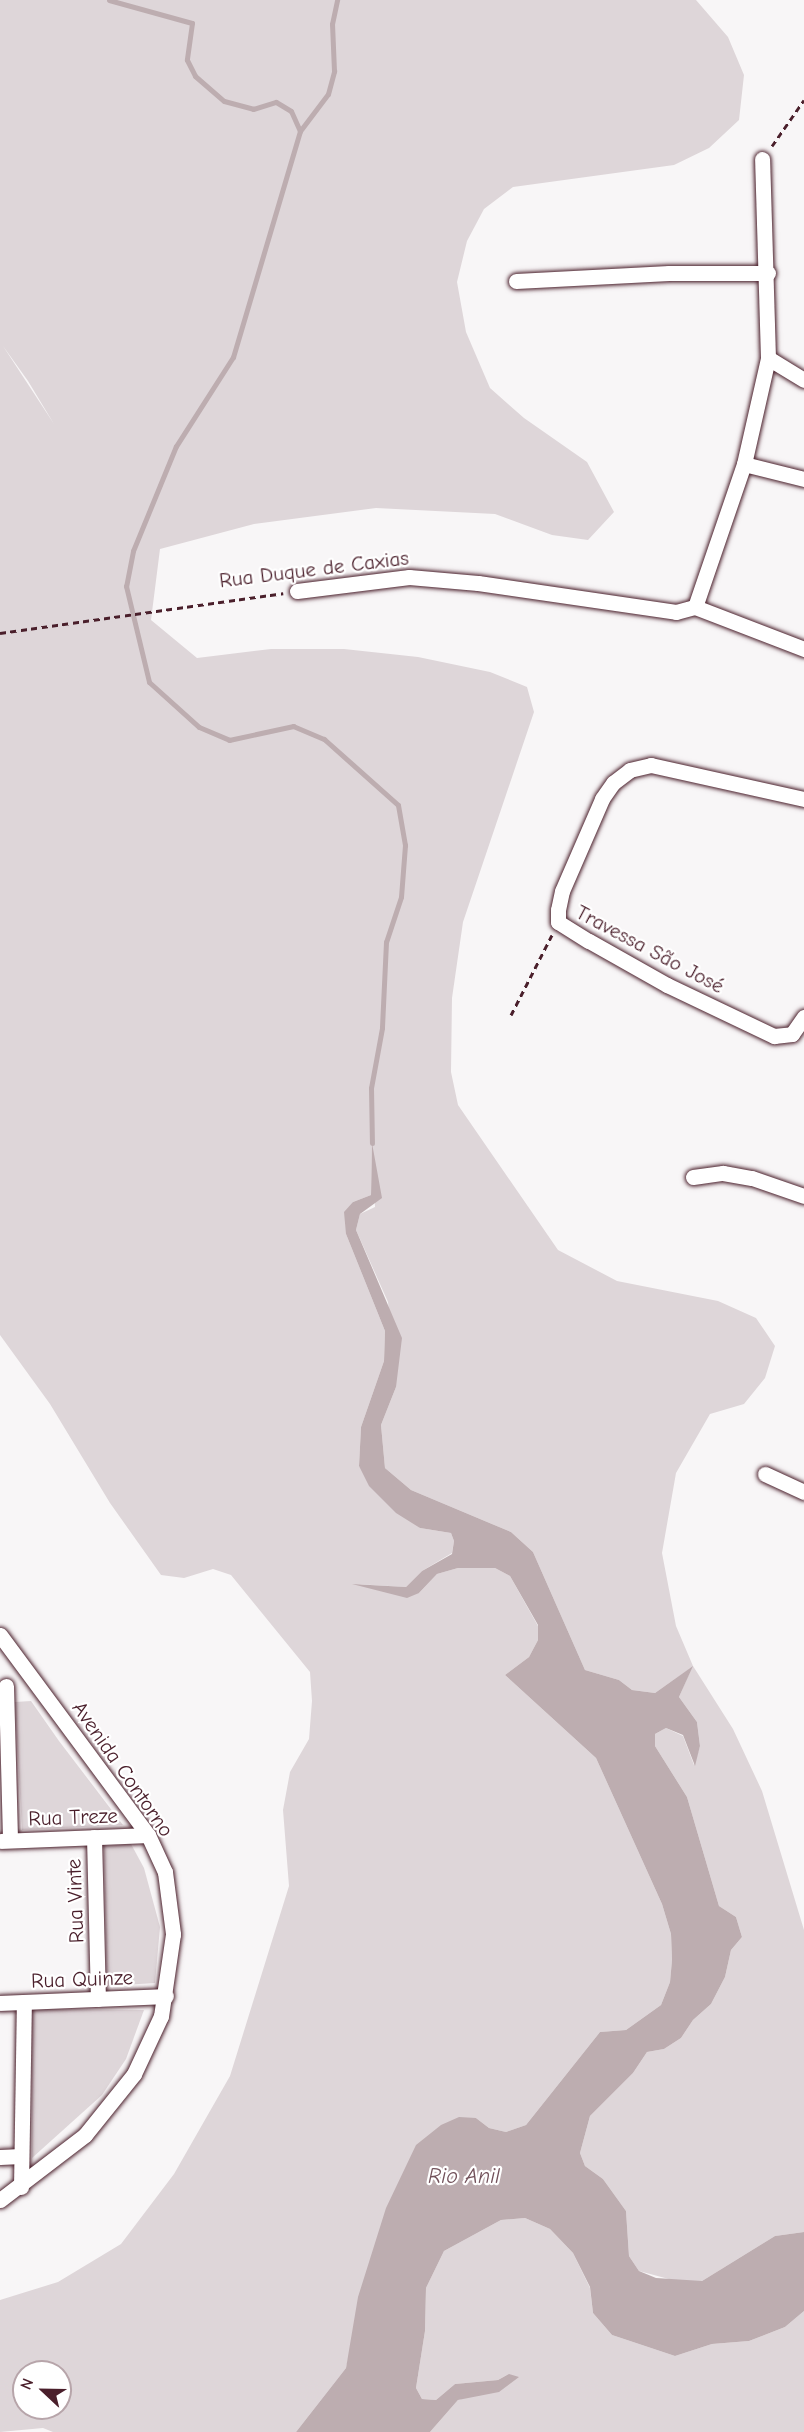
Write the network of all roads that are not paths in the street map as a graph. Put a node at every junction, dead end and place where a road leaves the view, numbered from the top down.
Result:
1 (762, 159) road end
2 (768, 273) junction
3 (516, 281) dead end
4 (768, 358) junction
5 (804, 380) edge
6 (744, 465) junction
7 (804, 479) edge
8 (297, 591) road end
9 (695, 607) junction
10 (804, 649) edge
11 (804, 799) edge
12 (804, 1017) edge
13 (693, 1177) dead end
14 (804, 1196) edge
15 (765, 1474) dead end
16 (804, 1492) edge
17 (0, 1635) edge
18 (36, 1685) junction
19 (3, 1686) edge
20 (148, 1835) junction
21 (94, 1837) junction
22 (5, 1840) edge
23 (166, 1996) junction
24 (98, 1999) junction
25 (0, 2002) edge
26 (24, 2002) junction
27 (21, 2156) junction
28 (0, 2157) edge
29 (21, 2187) junction
30 (0, 2200) edge

1 - 2 street
2 - 3 street
2 - 4 street
4 - 5 street
4 - 6 street
6 - 7 street
6 - 9 street
8 - 9 street, Rua Duque de Caxias
9 - 10 street, Rua Duque de Caxias
11 - 12 street, Travessa São José
13 - 14 street
15 - 16 street
17 - 18 street, Avenida Contorno
18 - 19 street
18 - 20 street, Avenida Contorno
19 - 22 street
20 - 21 street, Rua Treze
20 - 23 street, Avenida Contorno
21 - 22 street, Rua Treze
21 - 24 street, Rua Vinte
23 - 24 street, Rua Quinze
23 - 29 street, Avenida Contorno
24 - 26 street, Rua Quinze
25 - 26 street, Rua Quinze
26 - 27 street
27 - 28 street
27 - 29 street
29 - 30 street, Avenida Contorno

